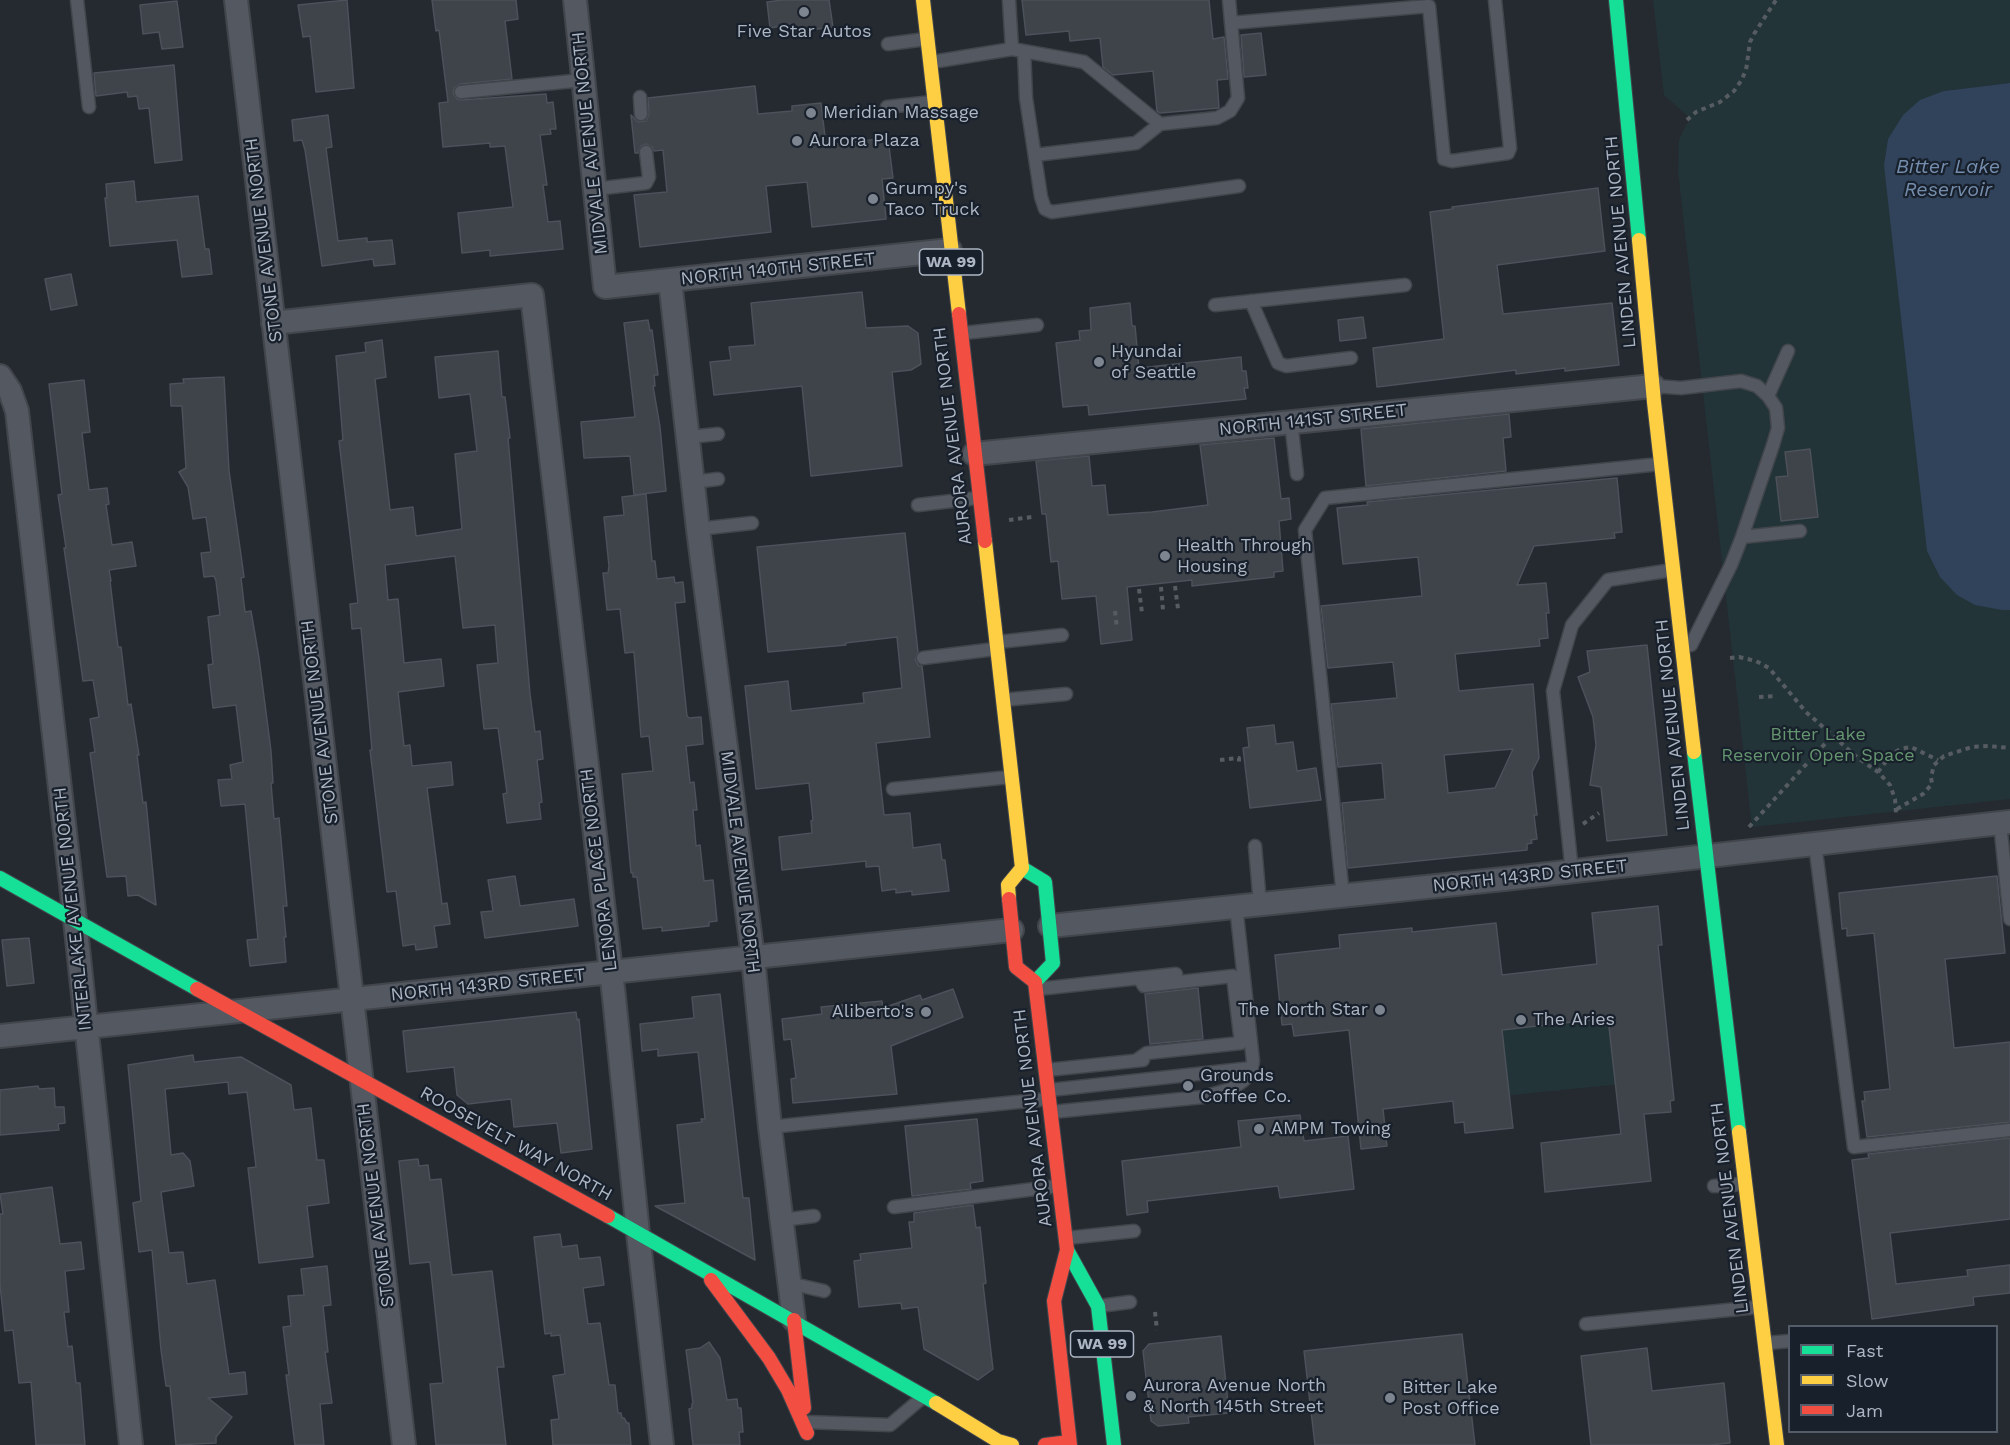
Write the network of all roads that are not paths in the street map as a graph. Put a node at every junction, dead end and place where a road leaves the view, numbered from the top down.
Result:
1 (77, 0) edge
2 (236, 0) edge
3 (575, 0) edge
4 (923, 0) edge
5 (1009, 0) edge
6 (1229, 0) edge
7 (1495, 0) edge
8 (1616, 0) edge
9 (1231, 23) junction
10 (927, 39) junction
11 (888, 44) dead end
12 (1018, 50) junction
13 (930, 62) junction
14 (584, 80) junction
15 (461, 92) dead end
16 (640, 98) dead end
17 (934, 102) junction
18 (89, 107) dead end
19 (887, 107) dead end
20 (641, 114) dead end
21 (1160, 124) junction
22 (646, 152) dead end
23 (1035, 155) junction
24 (1239, 186) dead end
25 (595, 189) junction
26 (950, 250) junction
27 (670, 280) junction
28 (1405, 285) dead end
29 (605, 287) joint
30 (1251, 301) junction
31 (1215, 305) dead end
32 (273, 323) junction
33 (1037, 325) dead end
34 (959, 334) junction
35 (1788, 351) dead end
36 (1351, 358) dead end
37 (0, 376) edge
38 (1653, 386) junction
39 (1768, 396) junction
40 (1291, 422) junction
41 (718, 434) dead end
42 (688, 437) junction
43 (974, 454) junction
44 (1662, 464) junction
45 (1297, 474) dead end
46 (718, 479) dead end
47 (693, 482) junction
48 (979, 498) junction
49 (918, 505) dead end
50 (752, 522) dead end
51 (698, 529) junction
52 (1800, 531) dead end
53 (1742, 537) junction
54 (1674, 570) junction
55 (1062, 635) dead end
56 (996, 646) junction
57 (923, 658) dead end
58 (1684, 658) junction
59 (1066, 694) dead end
60 (1002, 700) junction
61 (1011, 777) junction
62 (893, 789) dead end
63 (2005, 823) edge
64 (1815, 844) junction
65 (1255, 846) dead end
66 (1706, 857) junction
67 (1022, 868) junction
68 (1572, 872) junction
69 (0, 878) edge
70 (1343, 896) junction
71 (1260, 904) junction
72 (1236, 906) junction
73 (2010, 919) edge
74 (75, 920) junction
75 (1050, 926) junction
76 (1012, 930) junction
77 (753, 958) junction
78 (1243, 967) junction
79 (611, 972) junction
80 (1139, 978) junction
81 (1036, 986) junction
82 (352, 1000) junction
83 (235, 1011) junction
84 (86, 1027) junction
85 (0, 1035) edge
86 (1252, 1048) junction
87 (1137, 1060) junction
88 (1252, 1068) junction
89 (1046, 1070) junction
90 (361, 1078) junction
91 (1112, 1083) junction
92 (1049, 1100) junction
93 (1115, 1106) junction
94 (770, 1127) junction
95 (2010, 1130) edge
96 (1746, 1184) junction
97 (1059, 1186) junction
98 (1714, 1186) dead end
99 (894, 1207) dead end
100 (814, 1216) dead end
101 (782, 1220) junction
102 (1134, 1231) dead end
103 (638, 1233) junction
104 (1066, 1244) junction
105 (701, 1267) junction
106 (789, 1283) junction
107 (824, 1291) dead end
108 (1130, 1302) dead end
109 (1098, 1306) junction
110 (1760, 1307) junction
111 (794, 1320) junction
112 (1586, 1324) dead end
113 (1788, 1341) edge
114 (1765, 1343) junction
115 (924, 1396) junction
116 (807, 1433) edge
117 (1070, 1444) edge
118 (131, 1445) edge
119 (404, 1445) edge
120 (662, 1445) edge
121 (1012, 1445) edge
122 (1045, 1445) edge
123 (1114, 1445) edge
124 (1777, 1445) edge

1 - 18 lane
2 - 32 street, STONE AVENUE NORTH
3 - 14 street, MIDVALE AVENUE NORTH
4 - 10 main road, AURORA AVENUE NORTH / WA 99
5 - 12 lane
6 - 9 lane
7 - 9 lane
8 - 38 main road, LINDEN AVENUE NORTH
9 - 21 lane
10 - 11 lane
10 - 13 main road, AURORA AVENUE NORTH / WA 99
12 - 13 lane
12 - 21 lane
12 - 23 lane
13 - 17 main road, AURORA AVENUE NORTH / WA 99
14 - 15 lane
14 - 25 street, MIDVALE AVENUE NORTH
16 - 20 lane
17 - 19 lane
17 - 26 main road, AURORA AVENUE NORTH / WA 99
21 - 23 lane
22 - 25 lane
23 - 24 lane
25 - 29 street, MIDVALE AVENUE NORTH
26 - 27 street, NORTH 140TH STREET
26 - 34 main road, AURORA AVENUE NORTH / WA 99
27 - 29 street, NORTH 140TH STREET
27 - 42 street, MIDVALE AVENUE NORTH
28 - 30 lane
30 - 31 lane
30 - 36 lane
32 - 79 street, LENORA PLACE NORTH
32 - 82 street, STONE AVENUE NORTH
33 - 34 lane
34 - 43 main road, AURORA AVENUE NORTH / WA 99
35 - 39 lane
37 - 74 street, INTERLAKE AVENUE NORTH
38 - 39 lane
38 - 40 street, NORTH 141ST STREET
38 - 44 main road, LINDEN AVENUE NORTH
39 - 53 lane
40 - 43 street, NORTH 141ST STREET
40 - 45 lane
41 - 42 lane
42 - 47 street, MIDVALE AVENUE NORTH
43 - 48 main road, AURORA AVENUE NORTH / WA 99
44 - 54 main road, LINDEN AVENUE NORTH
44 - 70 lane
46 - 47 lane
47 - 51 street, MIDVALE AVENUE NORTH
48 - 49 lane
48 - 56 main road, AURORA AVENUE NORTH / WA 99
50 - 51 lane
51 - 77 street, MIDVALE AVENUE NORTH
52 - 53 lane
53 - 58 lane
54 - 58 main road, LINDEN AVENUE NORTH
54 - 68 lane
55 - 56 lane
56 - 57 lane
56 - 60 main road, AURORA AVENUE NORTH / WA 99
58 - 66 main road, LINDEN AVENUE NORTH
59 - 60 lane
60 - 61 main road, AURORA AVENUE NORTH / WA 99
61 - 62 lane
61 - 67 main road, AURORA AVENUE NORTH / WA 99
63 - 64 street, NORTH 143RD STREET
63 - 73 lane
64 - 66 street, NORTH 143RD STREET
64 - 95 lane
65 - 71 lane
66 - 68 street, NORTH 143RD STREET
66 - 96 main road, LINDEN AVENUE NORTH
67 - 75 main road, AURORA AVENUE NORTH
67 - 76 main road, AURORA AVENUE NORTH
68 - 70 street, NORTH 143RD STREET
69 - 74 main road, ROOSEVELT WAY NORTH
70 - 71 street, NORTH 143RD STREET
71 - 72 street, NORTH 143RD STREET
72 - 75 street, NORTH 143RD STREET
72 - 78 lane
74 - 83 main road, ROOSEVELT WAY NORTH
74 - 84 street, INTERLAKE AVENUE NORTH
75 - 81 main road, AURORA AVENUE NORTH
76 - 77 street, NORTH 143RD STREET
76 - 81 main road, AURORA AVENUE NORTH
77 - 79 street, NORTH 143RD STREET
77 - 94 street, MIDVALE AVENUE NORTH
78 - 80 lane
78 - 86 lane
79 - 82 street, NORTH 143RD STREET
79 - 103 street, LENORA PLACE NORTH
80 - 81 lane
80 - 87 lane
81 - 89 main road, AURORA AVENUE NORTH / WA 99
82 - 83 street, NORTH 143RD STREET
82 - 90 street, STONE AVENUE NORTH
83 - 84 street, NORTH 143RD STREET
83 - 90 main road, ROOSEVELT WAY NORTH
84 - 85 street, NORTH 143RD STREET
84 - 118 street, INTERLAKE AVENUE NORTH
86 - 87 lane
86 - 88 lane
87 - 89 lane
88 - 91 lane
88 - 93 lane
89 - 92 main road, AURORA AVENUE NORTH / WA 99
90 - 103 main road, ROOSEVELT WAY NORTH
90 - 119 street, STONE AVENUE NORTH
91 - 92 lane
91 - 93 lane
92 - 93 lane
92 - 94 lane
92 - 97 main road, AURORA AVENUE NORTH / WA 99
94 - 101 street, MIDVALE AVENUE NORTH
96 - 98 lane
96 - 110 main road, LINDEN AVENUE NORTH
97 - 99 lane
97 - 104 main road, AURORA AVENUE NORTH / WA 99
100 - 101 lane
101 - 106 street, MIDVALE AVENUE NORTH
102 - 104 lane
103 - 105 main road, ROOSEVELT WAY NORTH
103 - 120 street, LENORA PLACE NORTH
104 - 109 main road, AURORA AVENUE NORTH / WA 99
104 - 117 main road, AURORA AVENUE NORTH / WA 99
105 - 111 main road, ROOSEVELT WAY NORTH
105 - 116 main road
106 - 107 lane
106 - 111 street, MIDVALE AVENUE NORTH
108 - 109 lane
109 - 123 main road, AURORA AVENUE NORTH / WA 99
110 - 112 lane
110 - 114 main road, LINDEN AVENUE NORTH
111 - 115 main road, ROOSEVELT WAY NORTH
111 - 116 main road, MIDVALE AVENUE NORTH
113 - 114 lane
114 - 124 main road, LINDEN AVENUE NORTH
115 - 116 lane
115 - 121 main road, ROOSEVELT WAY NORTH
117 - 122 main road

